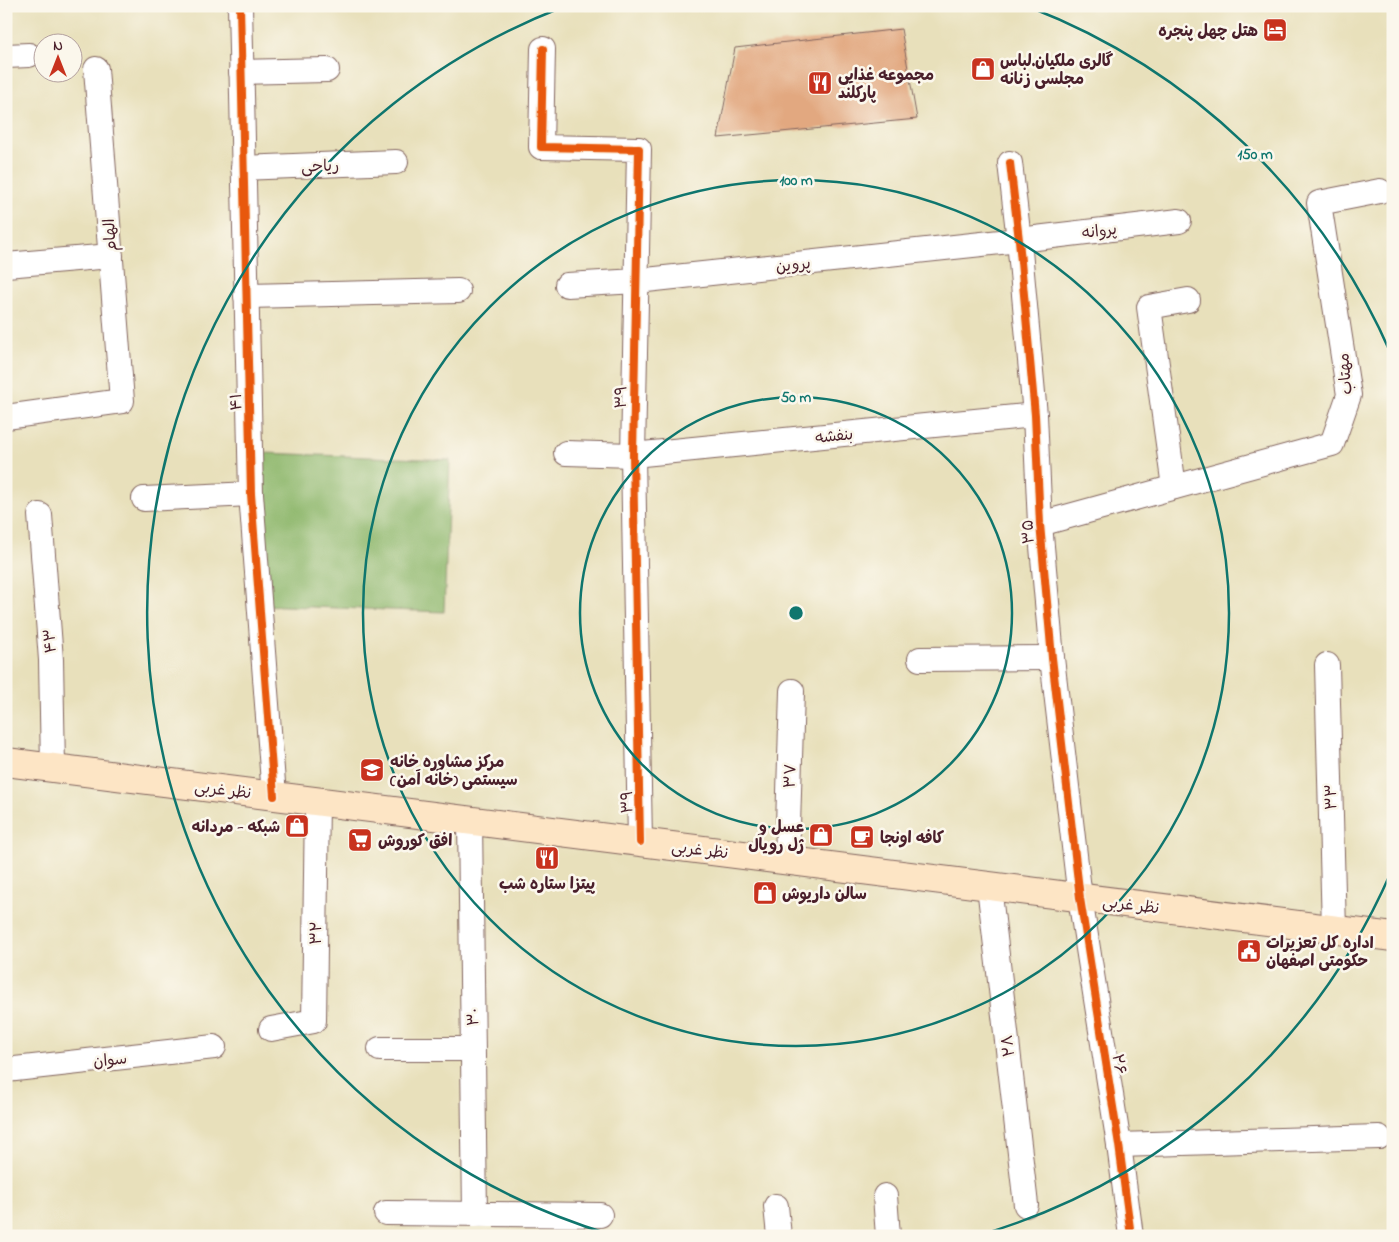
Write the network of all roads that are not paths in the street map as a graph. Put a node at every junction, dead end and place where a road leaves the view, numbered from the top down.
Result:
1 (240, 6) edge
2 (543, 49) dead end
3 (96, 69) dead end
4 (327, 70) dead end
5 (241, 72) junction
6 (396, 162) dead end
7 (1010, 163) dead end
8 (243, 168) junction
9 (1380, 191) dead end
10 (1179, 220) dead end
11 (1019, 240) junction
12 (111, 256) junction
13 (6, 265) edge
14 (637, 281) junction
15 (567, 285) dead end
16 (458, 291) dead end
17 (246, 296) junction
18 (1188, 300) dead end
19 (1035, 415) junction
20 (6, 417) edge
21 (566, 453) dead end
22 (633, 455) junction
23 (1174, 487) junction
24 (251, 494) junction
25 (144, 499) dead end
26 (40, 515) dead end
27 (1040, 524) junction
28 (1052, 658) junction
29 (920, 659) dead end
30 (1327, 665) dead end
31 (792, 691) dead end
32 (6, 762) edge
33 (53, 767) junction
34 (274, 796) junction
35 (317, 801) junction
36 (470, 820) junction
37 (640, 842) junction
38 (787, 860) junction
39 (989, 886) junction
40 (1080, 898) junction
41 (1334, 930) junction
42 (1393, 937) edge
43 (271, 1029) dead end
44 (214, 1047) dead end
45 (380, 1048) dead end
46 (472, 1048) junction
47 (6, 1070) edge
48 (1379, 1137) dead end
49 (1119, 1144) junction
50 (885, 1196) dead end
51 (1026, 1205) dead end
52 (776, 1206) dead end
53 (386, 1213) dead end
54 (475, 1214) junction
55 (600, 1215) dead end
56 (779, 1236) edge
57 (888, 1236) edge
58 (1131, 1236) edge

1 - 5 street, ۴۱
2 - 14 street, ۳۹
3 - 12 street, الهام
4 - 5 street
5 - 8 street, ۴۱
6 - 8 street, ریاحی
7 - 11 street, ۳۵
8 - 17 street, ۴۱
9 - 23 street, مهتاب
10 - 11 street, پروانه
11 - 14 street, پروین
11 - 19 street, ۳۵
12 - 13 street
12 - 20 street, الهام
14 - 15 street, پروین
14 - 22 street, ۳۹
16 - 17 street
17 - 24 street, ۴۱
18 - 23 street
19 - 22 street, بنفشه
19 - 27 street, ۳۵
21 - 22 street, بنفشه
22 - 37 street, ۳۹
23 - 27 street, مهتاب
24 - 25 street
24 - 34 street, ۴۱
26 - 33 street, ۴۳
27 - 28 street, ۳۵
28 - 29 street
28 - 40 street, ۳۵
30 - 41 street, ۳۳
31 - 38 street, ۳۷
32 - 33 main road, نظر غربی
33 - 34 main road, نظر غربی
34 - 35 main road, نظر غربی
35 - 36 main road, نظر غربی
35 - 43 street, ۳۲
36 - 37 main road, نظر غربی
36 - 46 street, ۳۰
37 - 38 main road, نظر غربی
38 - 39 main road, نظر غربی
39 - 40 main road, نظر غربی
39 - 51 street, ۲۸
40 - 41 main road, نظر غربی
40 - 49 street, ۲۶
41 - 42 main road, نظر غربی
44 - 47 street, سوان
45 - 46 street
46 - 54 street, ۳۰
48 - 49 street
49 - 58 street, ۲۶
50 - 57 street
52 - 56 street
53 - 54 street
54 - 55 street

